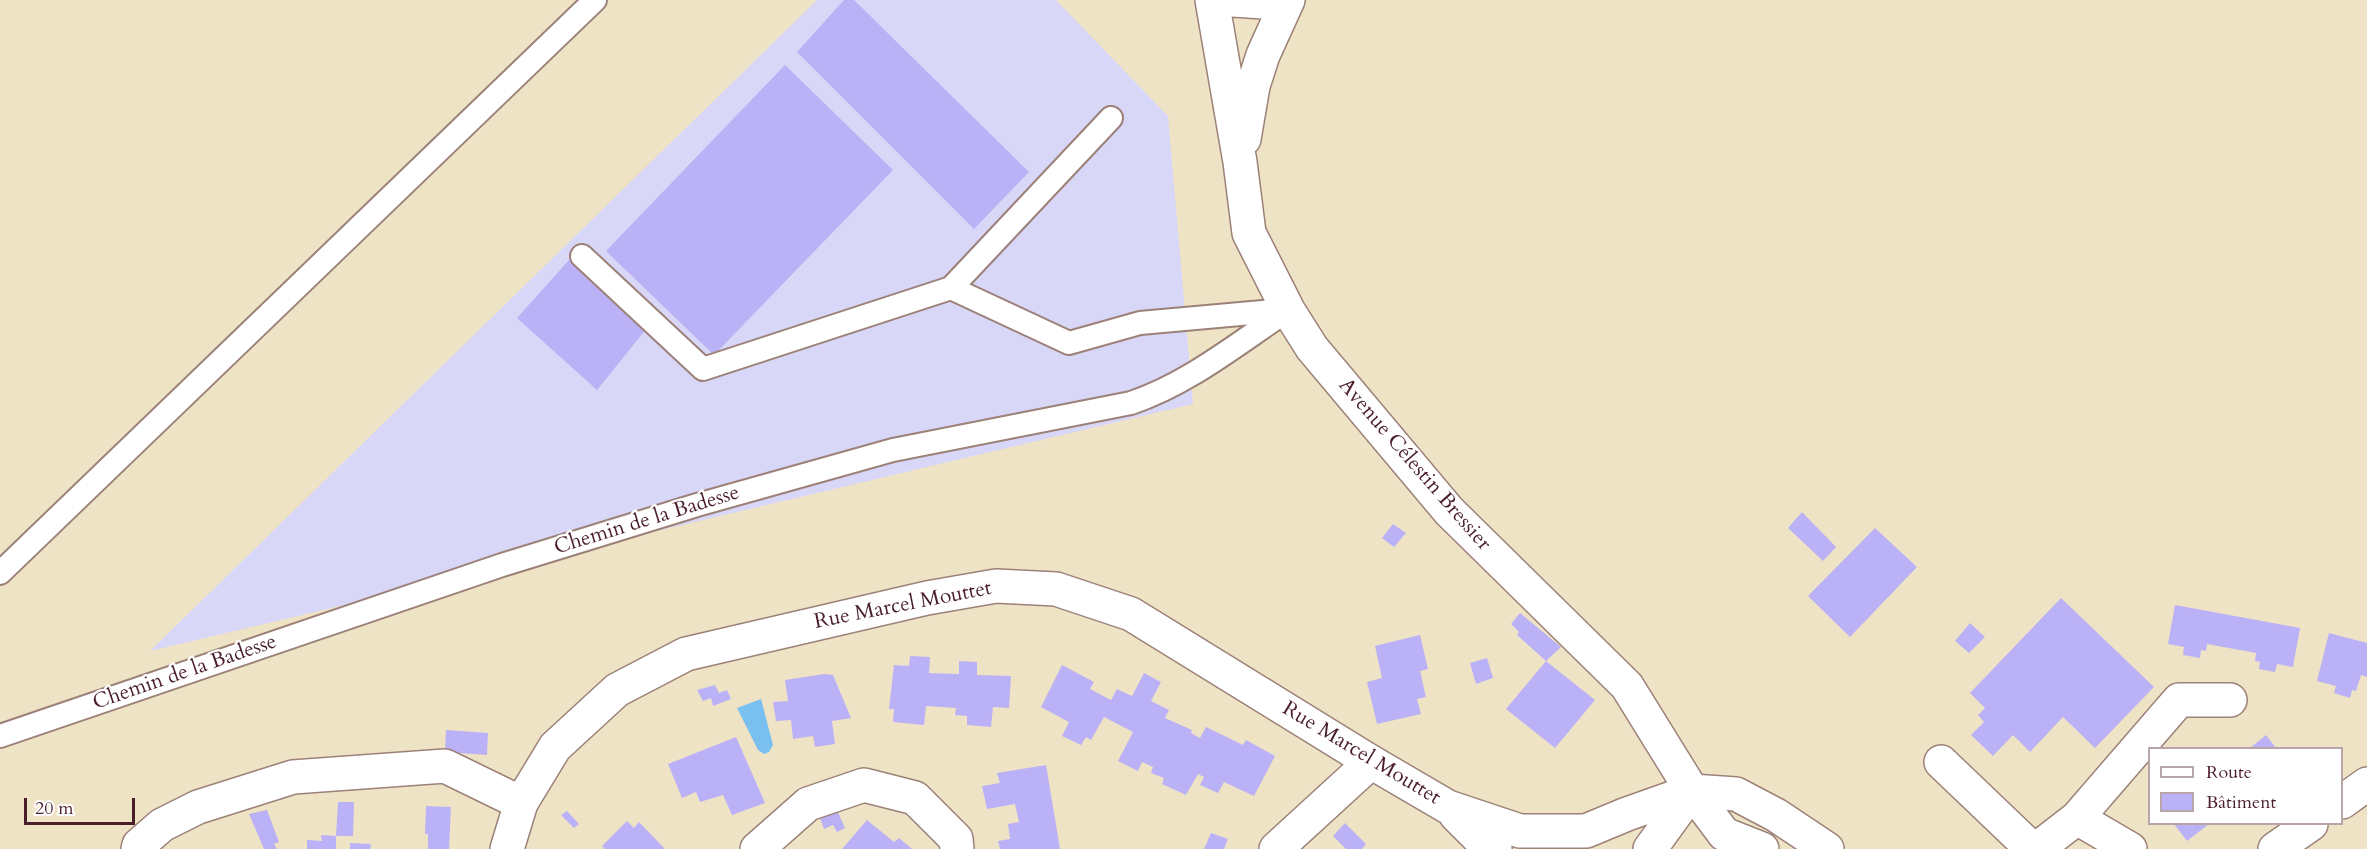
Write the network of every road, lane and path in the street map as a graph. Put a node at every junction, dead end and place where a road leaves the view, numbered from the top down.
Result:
1 (595, 0) edge
2 (1212, 0) edge
3 (1233, 0) edge
4 (1271, 0) edge
5 (1288, 0) edge
6 (1111, 118) dead end
7 (1240, 162) junction
8 (582, 256) dead end
9 (951, 288) junction
10 (1288, 310) junction
11 (0, 573) edge
12 (2230, 700) dead end
13 (0, 736) edge
14 (1371, 762) junction
15 (1941, 762) dead end
16 (2367, 784) edge
17 (1692, 791) junction
18 (2343, 801) edge
19 (521, 803) junction
20 (1448, 807) junction
21 (2077, 818) junction
22 (2310, 825) edge
23 (138, 849) edge
24 (507, 849) edge
25 (757, 849) edge
26 (957, 849) edge
27 (1276, 849) edge
28 (1495, 849) edge
29 (1650, 849) edge
30 (1762, 849) edge
31 (1827, 849) edge
32 (2032, 849) edge
33 (2037, 849) edge
34 (2130, 849) edge
35 (2275, 849) edge

1 - 11 lane
2 - 7 street, Avenue Célestin Bressier
3 - 4 street
5 - 7 street, Avenue Célestin Bressier
6 - 9 lane
7 - 10 street, Avenue Célestin Bressier
8 - 9 lane
9 - 10 lane
10 - 13 lane, Chemin de la Badesse
10 - 17 street, Avenue Célestin Bressier
12 - 21 street
14 - 19 street, Rue Marcel Mouttet
14 - 20 street, Rue Marcel Mouttet
14 - 27 street
15 - 32 street
16 - 18 street
17 - 20 street, Rue Marcel Mouttet
17 - 29 street
17 - 30 street, Avenue Célestin Bressier
17 - 31 street
19 - 23 street
19 - 24 street, Rue Marcel Mouttet
20 - 28 street, Rue Marcel Mouttet
21 - 33 street
21 - 34 street
22 - 35 street
25 - 26 street

